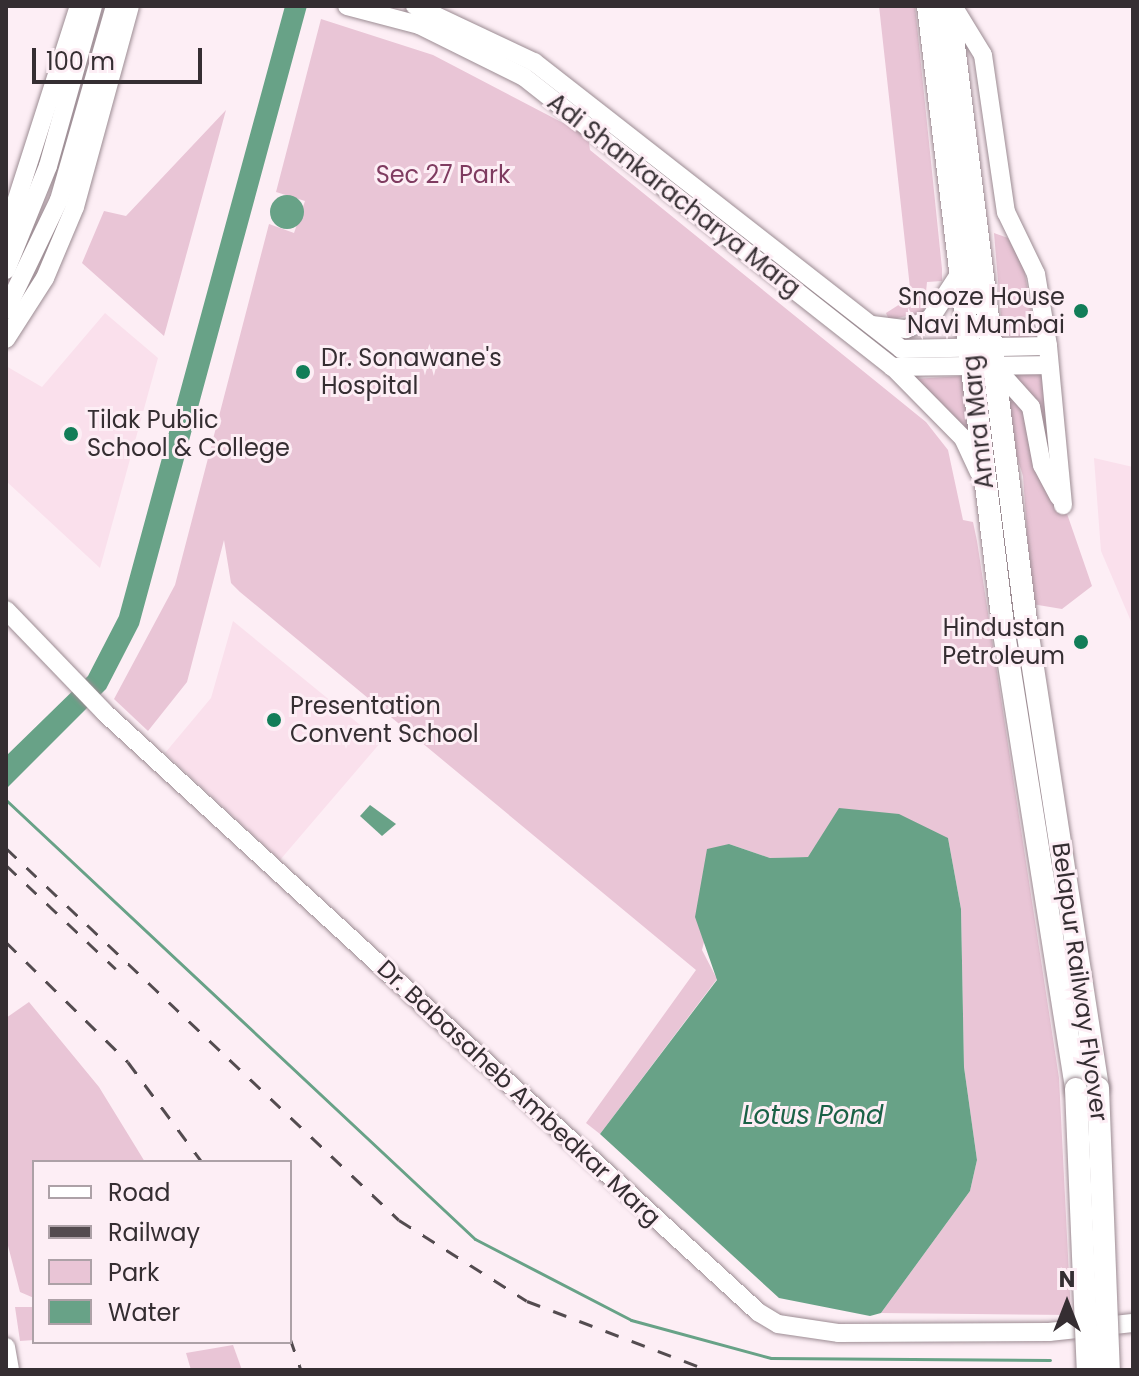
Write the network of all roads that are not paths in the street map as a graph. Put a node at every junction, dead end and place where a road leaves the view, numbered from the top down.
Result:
1 (79, 6) edge
2 (93, 6) edge
3 (115, 6) edge
4 (130, 6) edge
5 (347, 6) edge
6 (415, 6) edge
7 (928, 6) edge
8 (951, 6) edge
9 (14, 237) edge
10 (6, 270) edge
11 (960, 273) junction
12 (6, 310) edge
13 (865, 324) junction
14 (6, 339) edge
15 (1048, 346) junction
16 (994, 358) junction
17 (972, 359) junction
18 (1049, 365) junction
19 (892, 367) junction
20 (987, 495) junction
21 (6, 610) edge
22 (1053, 786) joint
23 (1029, 789) joint
24 (1087, 1088) junction
25 (1133, 1323) edge
26 (6, 1347) edge
27 (10, 1370) edge
28 (1088, 1370) edge
29 (1109, 1370) edge

1 - 9 main road
2 - 9 main road
3 - 12 main road
4 - 14 main road
5 - 19 main road, Adi Shankaracharya Marg
6 - 13 main road, Adi Shankaracharya Marg
7 - 11 highway, Amra Marg
8 - 15 main road
8 - 16 highway, Amra Marg
9 - 10 main road
11 - 13 main road
11 - 17 highway, Amra Marg
13 - 17 main road, Adi Shankaracharya Marg
15 - 16 main road
15 - 18 main road
16 - 17 main road, Adi Shankaracharya Marg
16 - 18 main road
16 - 18 main road
16 - 22 highway, Amra Marg
17 - 19 main road, Adi Shankaracharya Marg
17 - 20 highway, Amra Marg
19 - 20 main road
20 - 23 highway, Amra Marg
21 - 25 main road, Dr. Babasaheb Ambedkar Marg
22 - 24 highway, Belapur Railway Flyover
23 - 24 highway, Belapur Railway Flyover
24 - 28 highway, Belapur Railway Flyover, bridge
24 - 29 highway, Belapur Railway Flyover, bridge
26 - 27 main road

